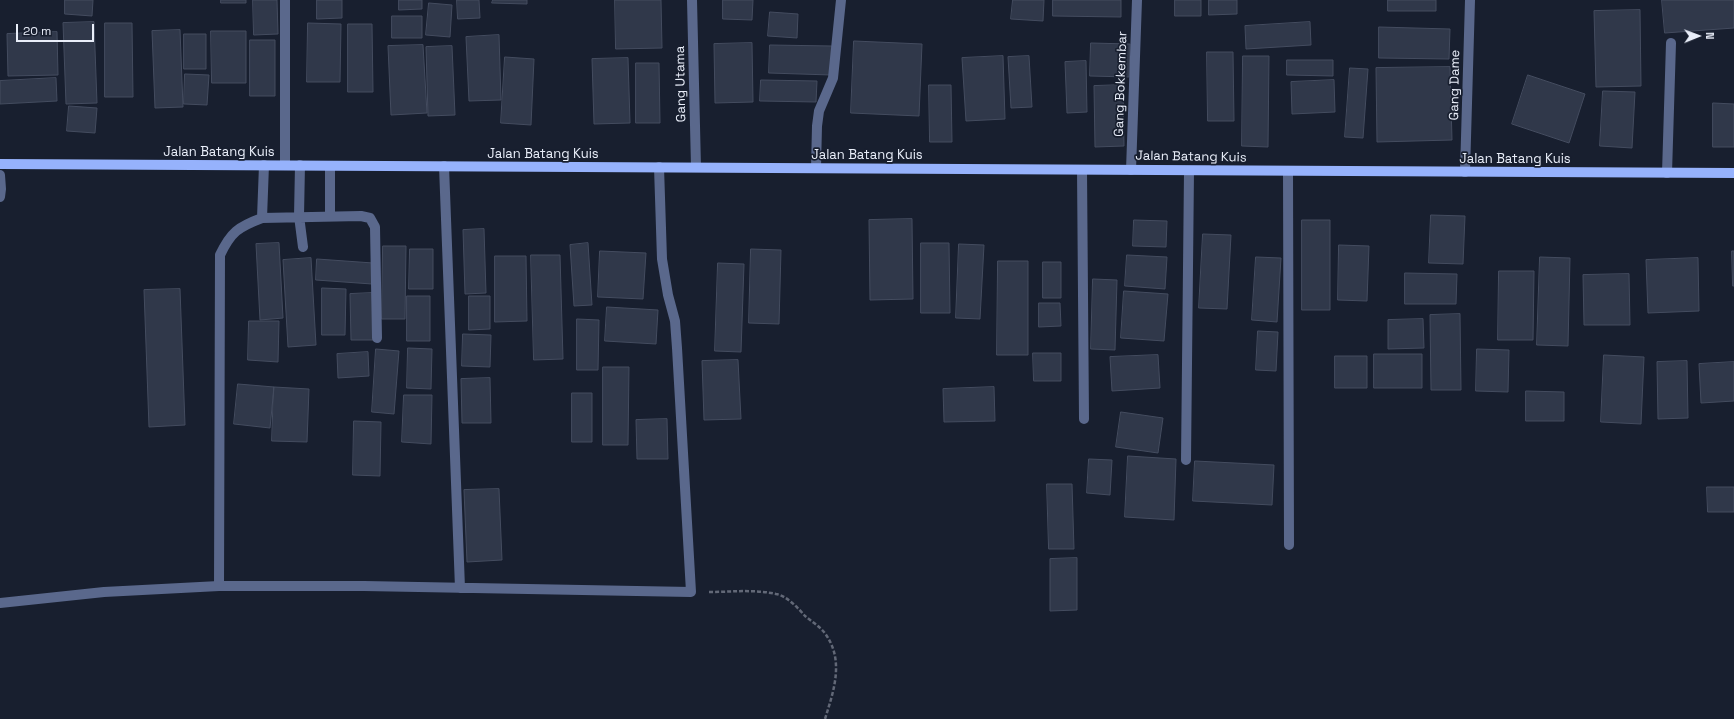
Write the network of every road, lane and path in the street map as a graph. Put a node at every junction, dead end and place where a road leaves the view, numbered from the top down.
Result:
1 (285, 0) edge
2 (692, 0) edge
3 (841, 0) edge
4 (1136, 0) edge
5 (1470, 0) edge
6 (1671, 44) dead end
7 (0, 164) edge
8 (264, 165) junction
9 (285, 165) junction
10 (300, 165) junction
11 (330, 166) junction
12 (444, 166) junction
13 (659, 167) junction
14 (696, 167) junction
15 (816, 168) junction
16 (1082, 170) junction
17 (1131, 170) junction
18 (1188, 171) junction
19 (1288, 171) junction
20 (1466, 172) junction
21 (1667, 173) junction
22 (1734, 173) edge
23 (0, 175) edge
24 (0, 197) edge
25 (300, 213) junction
26 (330, 216) junction
27 (262, 218) junction
28 (303, 247) dead end
29 (377, 338) dead end
30 (1084, 419) dead end
31 (1186, 460) dead end
32 (1289, 545) dead end
33 (219, 586) junction
34 (460, 588) junction
35 (691, 592) junction
36 (0, 603) edge
37 (825, 719) edge

1 - 9 street
2 - 14 street, Gang Utama
3 - 15 street
4 - 17 street, Gang Bokkembar
5 - 20 street, Gang Dame
6 - 21 street
7 - 8 main road, Jalan Batang Kuis
8 - 9 main road, Jalan Batang Kuis
8 - 27 street
9 - 10 main road, Jalan Batang Kuis
10 - 11 main road, Jalan Batang Kuis
10 - 25 street
11 - 12 main road, Jalan Batang Kuis
11 - 26 street
12 - 13 main road, Jalan Batang Kuis
12 - 34 street
13 - 14 main road, Jalan Batang Kuis
13 - 35 street
14 - 15 main road, Jalan Batang Kuis
15 - 16 main road, Jalan Batang Kuis
16 - 17 main road, Jalan Batang Kuis
16 - 30 street
17 - 18 main road, Jalan Batang Kuis
18 - 19 main road, Jalan Batang Kuis
18 - 31 street
19 - 20 main road, Jalan Batang Kuis
19 - 32 street
20 - 21 main road, Jalan Batang Kuis
21 - 22 main road, Jalan Batang Kuis
23 - 24 street
25 - 26 street
25 - 27 street
25 - 28 street
26 - 29 street
27 - 33 street
33 - 34 street
33 - 36 street
34 - 35 street
35 - 37 path

